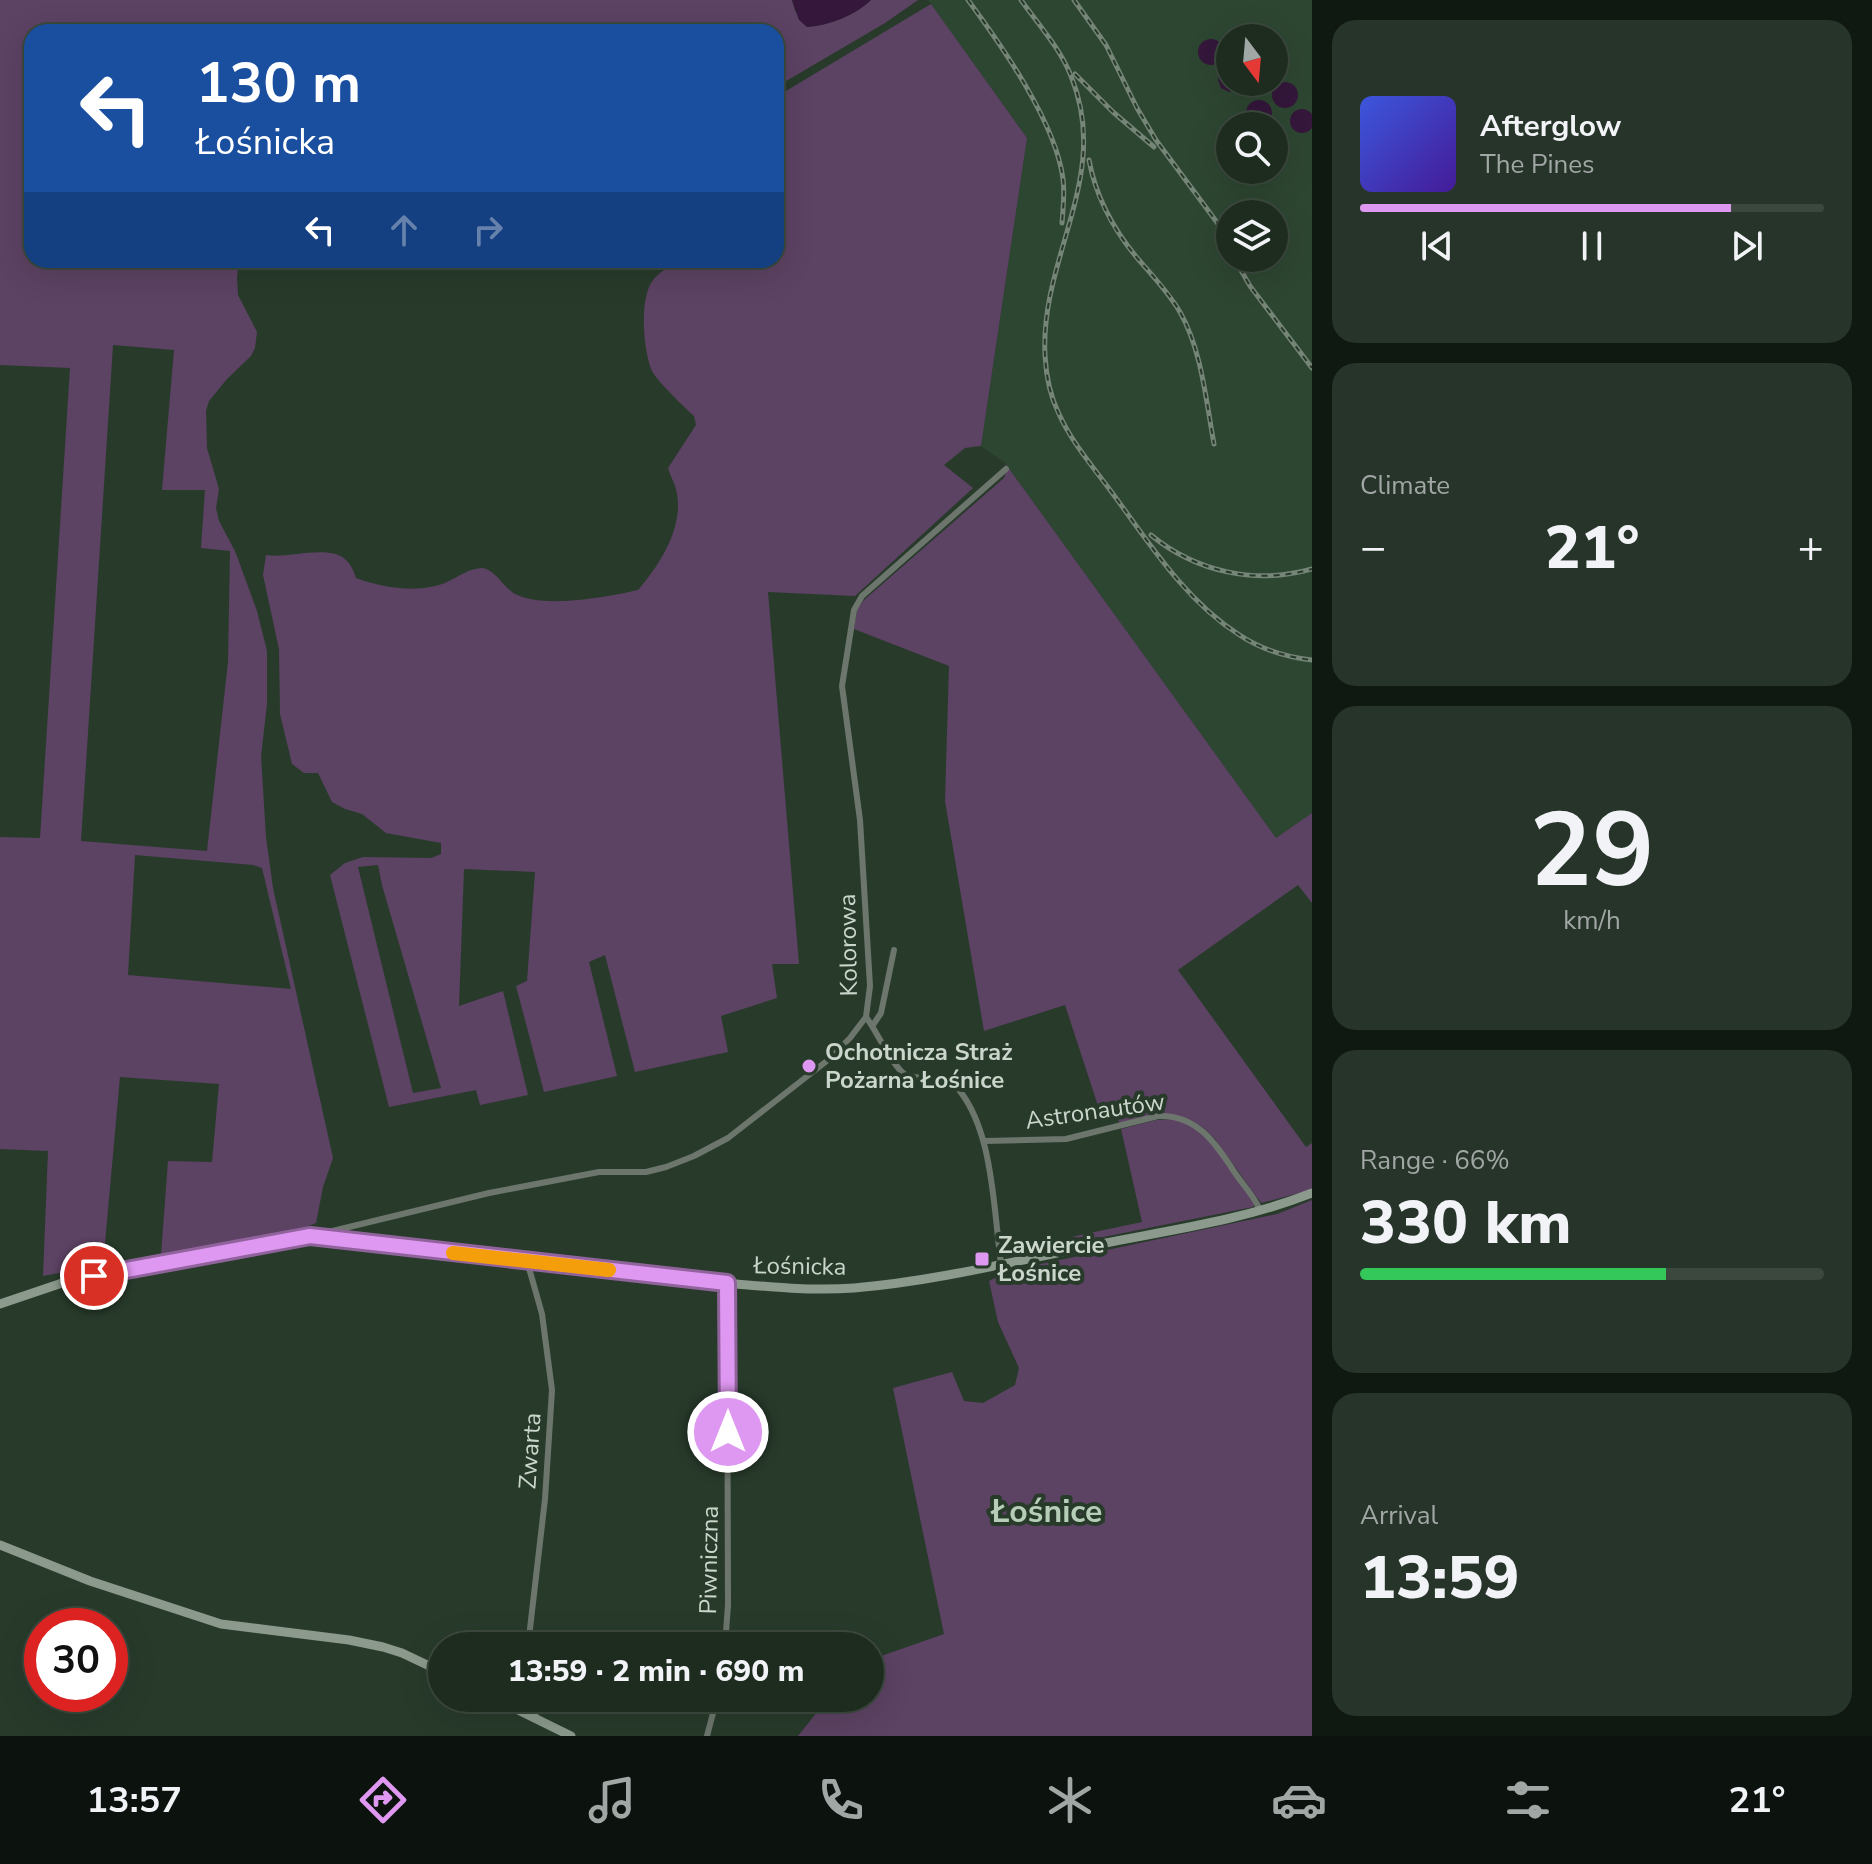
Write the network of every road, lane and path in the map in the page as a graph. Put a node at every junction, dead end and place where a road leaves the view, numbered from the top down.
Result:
1 (1006, 469) dead end
2 (894, 950) dead end
3 (866, 1017) junction
4 (873, 1025) junction
5 (984, 1141) junction
6 (1312, 1193) edge
7 (1260, 1212) junction
8 (310, 1236) junction
9 (527, 1261) junction
10 (1001, 1263) junction
11 (727, 1283) junction
12 (0, 1304) edge
13 (0, 1545) edge
14 (530, 1632) edge
15 (726, 1632) edge
16 (428, 1665) edge
17 (522, 1712) edge
18 (535, 1712) edge
19 (713, 1712) edge
20 (536, 1719) junction
21 (571, 1736) edge
22 (707, 1736) edge

1 - 3 street, Kolorowa
2 - 4 street
3 - 4 street
3 - 8 street, Kolorowa
4 - 5 street
5 - 7 street, Astronautów
5 - 10 street
6 - 7 street, Łośnicka
7 - 10 street, Łośnicka
8 - 9 street, Łośnicka
8 - 12 street, Łośnicka
9 - 11 street, Łośnicka
9 - 14 street, Zwarta
10 - 11 street, Łośnicka
11 - 15 street, Piwniczna
13 - 16 street
17 - 20 street
18 - 20 street
19 - 22 street
20 - 21 street

